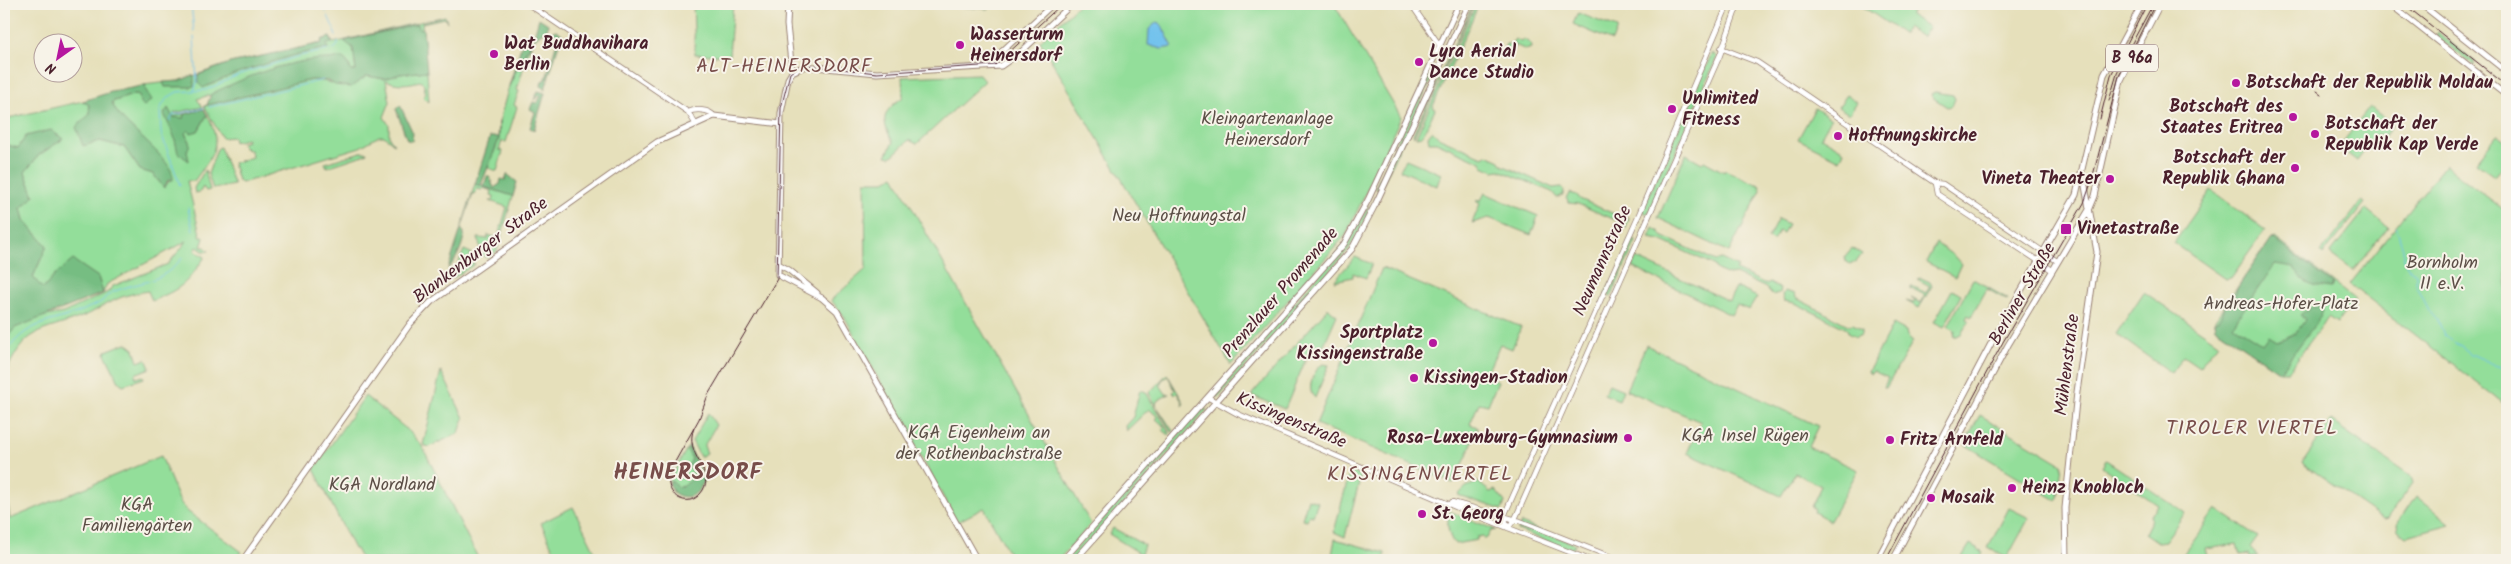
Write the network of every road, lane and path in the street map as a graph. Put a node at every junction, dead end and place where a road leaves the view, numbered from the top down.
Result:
1 (528, 4) edge
2 (788, 4) edge
3 (1053, 4) edge
4 (1072, 4) edge
5 (1411, 4) edge
6 (1459, 4) edge
7 (1468, 4) edge
8 (1728, 4) edge
9 (1738, 4) edge
10 (2142, 4) edge
11 (2160, 4) edge
12 (2390, 4) edge
13 (2421, 4) edge
14 (1440, 46) junction
15 (1721, 48) junction
16 (992, 65) junction
17 (792, 72) junction
18 (2507, 72) edge
19 (2507, 96) edge
20 (688, 112) junction
21 (714, 116) junction
22 (695, 123) junction
23 (781, 124) junction
24 (2083, 175) junction
25 (1935, 183) junction
26 (1978, 208) junction
27 (2090, 208) junction
28 (1972, 217) junction
29 (2043, 252) junction
30 (2057, 261) junction
31 (2038, 262) junction
32 (780, 265) junction
33 (2052, 270) junction
34 (822, 298) junction
35 (1209, 398) junction
36 (1215, 403) junction
37 (1446, 502) junction
38 (1504, 516) junction
39 (1515, 520) junction
40 (1508, 528) junction
41 (243, 560) edge
42 (976, 560) edge
43 (1063, 560) edge
44 (1075, 560) edge
45 (1590, 560) edge
46 (1620, 560) edge
47 (1877, 560) edge
48 (1892, 560) edge
49 (2066, 560) edge

1 - 20 street
2 - 17 main road
3 - 16 main road
4 - 16 main road
5 - 14 street
6 - 14 main road, Prenzlauer Promenade
7 - 36 main road, Prenzlauer Promenade
8 - 38 street, Neumannstraße
9 - 15 street, Neumannstraße
10 - 24 main road, Berliner Straße / B 96a
11 - 27 main road, Berliner Straße / B 96a
12 - 19 main road
13 - 18 main road
14 - 35 main road, Prenzlauer Promenade
15 - 25 street
15 - 39 street, Neumannstraße
16 - 17 main road
17 - 23 main road
20 - 21 street, Blankenburger Straße
20 - 22 street
21 - 22 main road, Blankenburger Straße
21 - 23 main road, Blankenburger Straße
22 - 41 main road, Blankenburger Straße
23 - 32 main road
24 - 27 main road, Mühlenstraße / B 96a
24 - 29 main road, Berliner Straße
25 - 26 street
25 - 28 street
26 - 28 street
26 - 29 street
27 - 30 main road, Berliner Straße
27 - 49 main road, Mühlenstraße / B 96a
28 - 31 street
29 - 30 street
29 - 31 main road, Berliner Straße
30 - 33 main road, Berliner Straße
31 - 33 street
31 - 47 main road, Berliner Straße
32 - 34 main road
32 - 34 main road
33 - 48 main road, Berliner Straße
34 - 42 main road
35 - 36 street, Kissingenstraße
35 - 43 main road, Prenzlauer Promenade
36 - 37 street, Kissingenstraße
36 - 44 main road, Prenzlauer Promenade
37 - 38 street, Kissingenstraße
37 - 40 street, Kissingenstraße
38 - 39 street, Kissingenstraße
38 - 40 street
39 - 40 street, Neumannstraße
39 - 46 street, Kissingenstraße
40 - 45 street, Kissingenstraße

